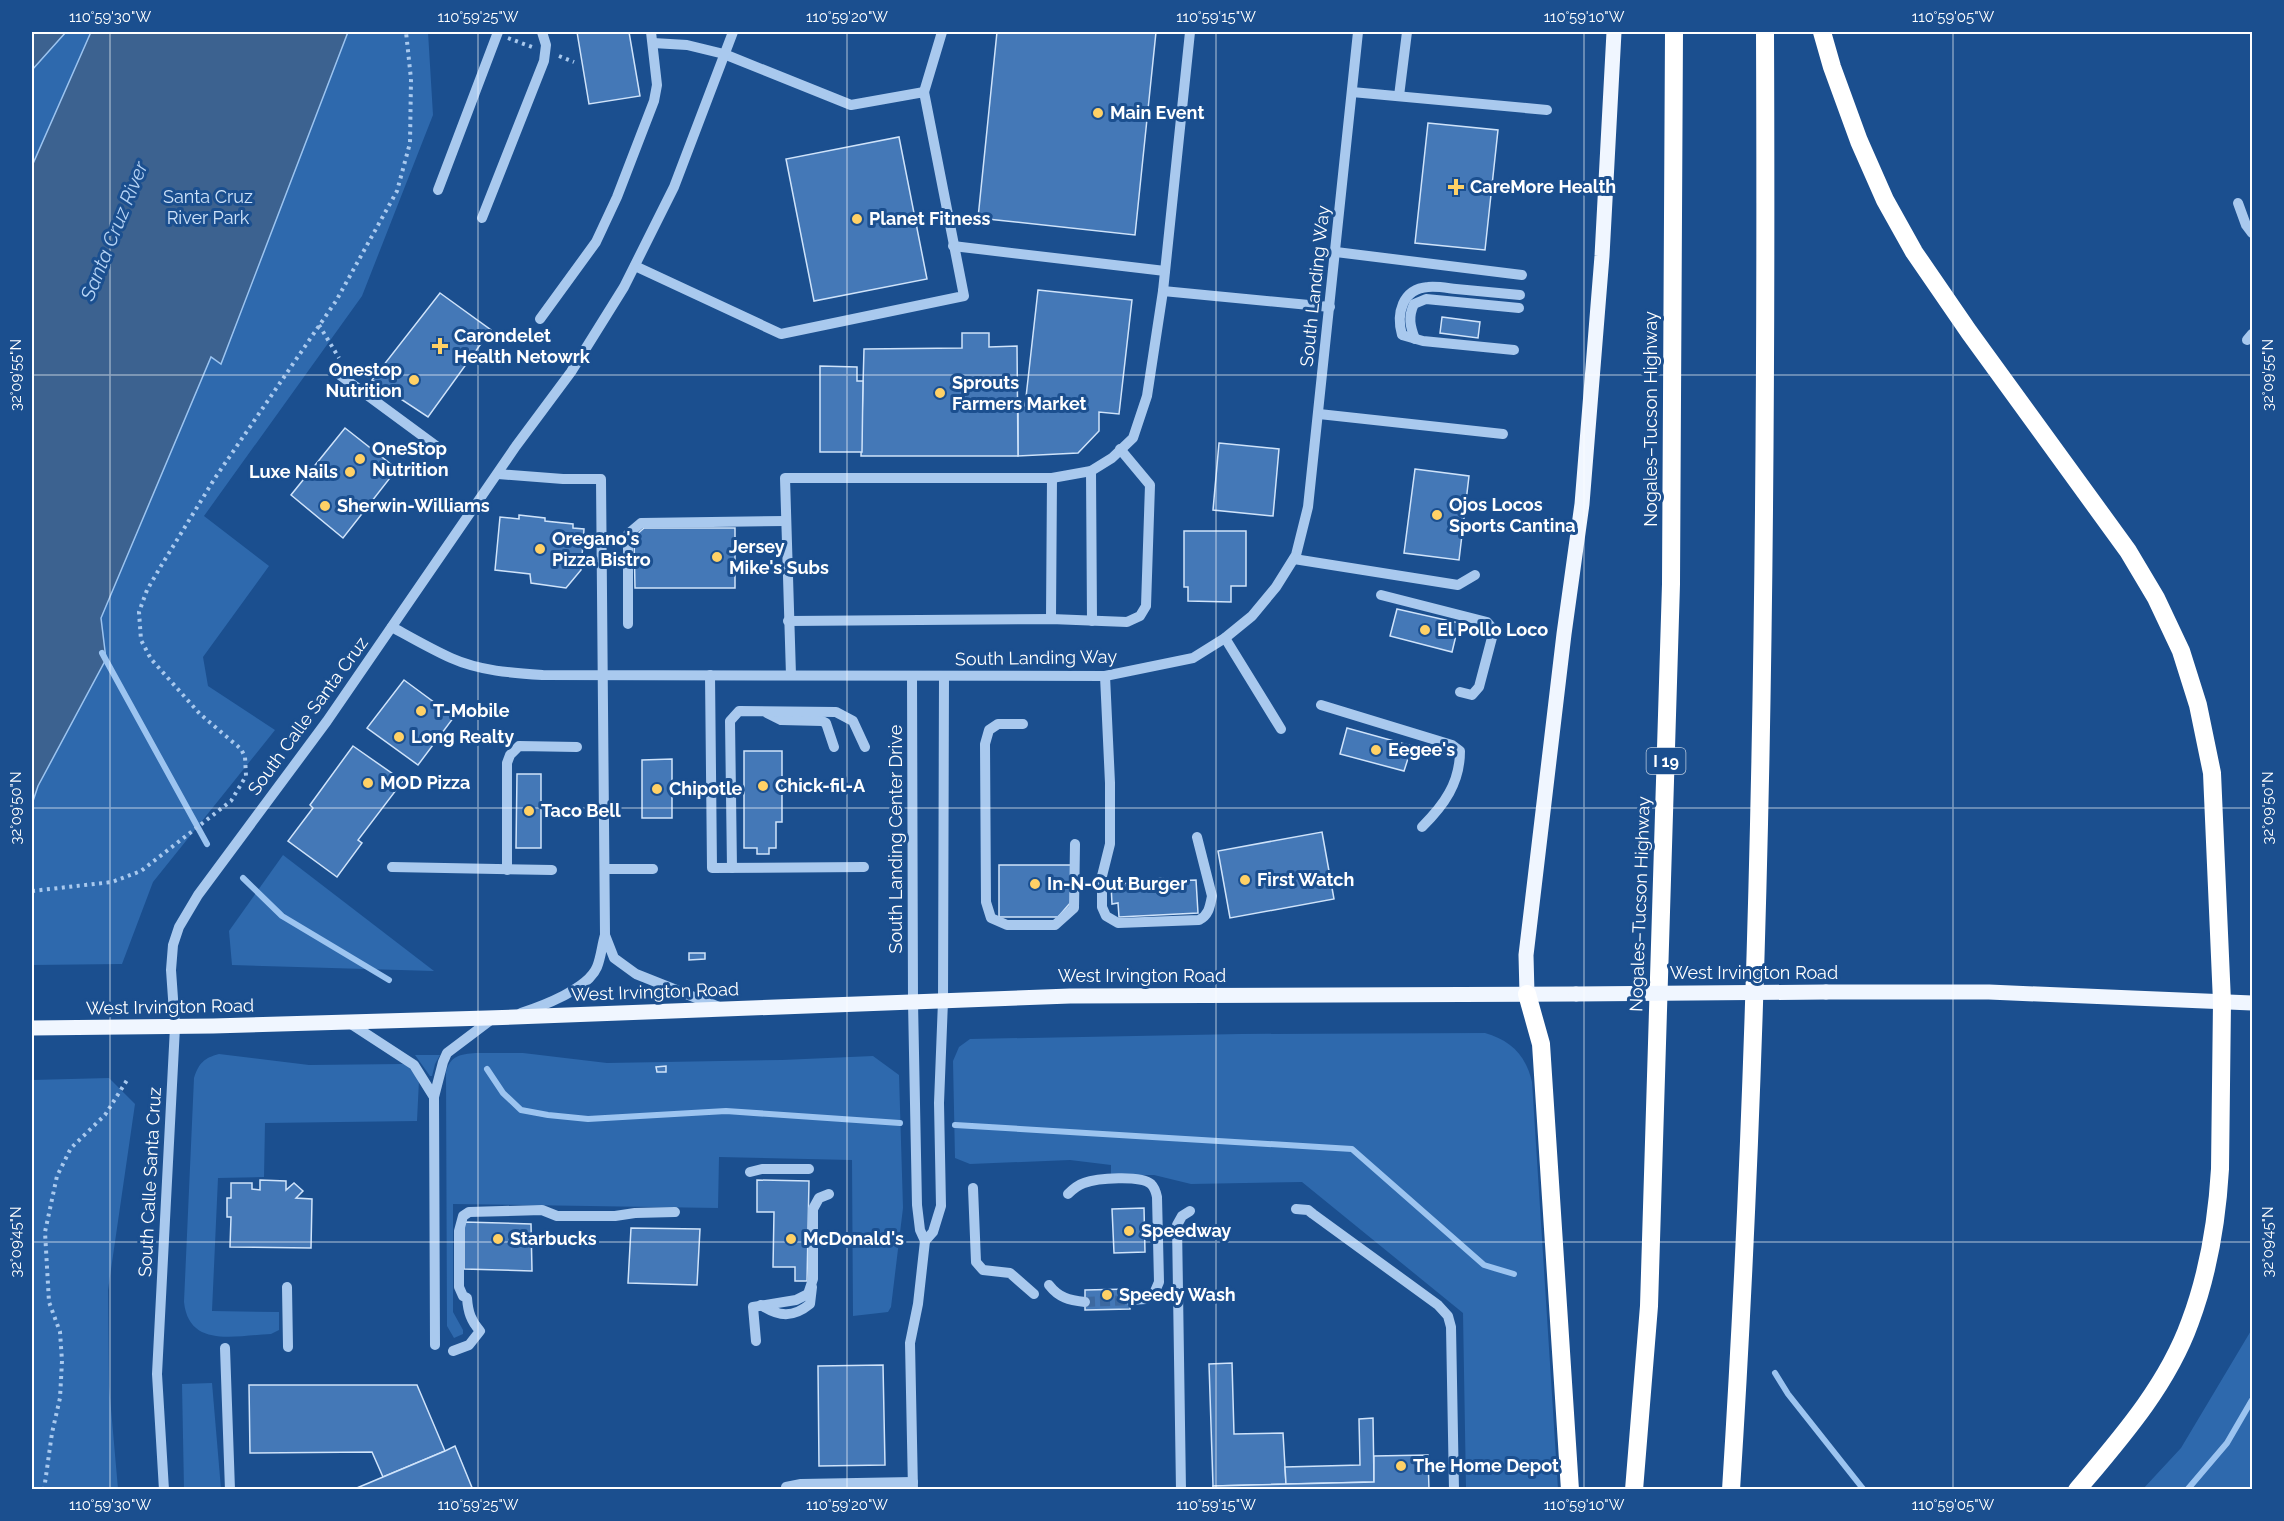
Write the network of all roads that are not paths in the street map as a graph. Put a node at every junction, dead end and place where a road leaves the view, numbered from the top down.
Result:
1 (498, 32) edge
2 (542, 32) edge
3 (651, 32) edge
4 (733, 32) edge
5 (942, 32) edge
6 (1190, 32) edge
7 (1358, 32) edge
8 (1407, 32) edge
9 (1614, 32) edge
10 (1674, 32) edge
11 (1765, 32) edge
12 (1822, 32) edge
13 (653, 44) junction
14 (724, 54) junction
15 (924, 92) junction
16 (1352, 92) junction
17 (1400, 96) junction
18 (1547, 110) dead end
19 (438, 190) dead end
20 (2238, 203) dead end
21 (482, 218) dead end
22 (2253, 233) edge
23 (953, 246) junction
24 (1336, 252) junction
25 (635, 266) junction
26 (1165, 271) junction
27 (1522, 275) dead end
28 (1164, 291) junction
29 (1520, 295) dead end
30 (1330, 307) junction
31 (1519, 308) dead end
32 (540, 319) dead end
33 (1415, 339) junction
34 (1514, 350) dead end
35 (333, 370) dead end
36 (1319, 414) junction
37 (1503, 434) dead end
38 (1120, 449) junction
39 (443, 451) dead end
40 (1091, 471) junction
41 (498, 474) junction
42 (1052, 478) junction
43 (786, 522) junction
44 (1294, 559) junction
45 (1475, 575) dead end
46 (1381, 595) dead end
47 (1051, 619) junction
48 (788, 621) junction
49 (1092, 621) junction
50 (628, 624) dead end
51 (392, 627) junction
52 (1225, 638) junction
53 (603, 675) junction
54 (710, 675) junction
55 (791, 675) junction
56 (912, 676) junction
57 (944, 676) junction
58 (1105, 676) junction
59 (1460, 693) dead end
60 (1321, 705) dead end
61 (763, 711) junction
62 (1023, 724) dead end
63 (1281, 729) dead end
64 (577, 747) dead end
65 (834, 747) dead end
66 (865, 747) dead end
67 (1422, 827) dead end
68 (1197, 837) dead end
69 (1075, 844) dead end
70 (392, 867) dead end
71 (864, 867) dead end
72 (732, 868) junction
73 (604, 869) junction
74 (653, 869) dead end
75 (507, 870) junction
76 (552, 870) dead end
77 (605, 935) junction
78 (1527, 994) junction
79 (943, 1001) junction
80 (913, 1002) junction
81 (2222, 1002) junction
82 (2253, 1003) edge
83 (725, 1009) junction
84 (501, 1018) junction
85 (348, 1022) junction
86 (175, 1027) junction
87 (32, 1028) edge
88 (434, 1096) junction
89 (809, 1169) dead end
90 (750, 1172) dead end
91 (973, 1188) dead end
92 (829, 1194) dead end
93 (1068, 1194) dead end
94 (1296, 1209) dead end
95 (1190, 1211) dead end
96 (675, 1212) dead end
97 (925, 1241) junction
98 (1048, 1285) dead end
99 (287, 1287) dead end
100 (1034, 1294) dead end
101 (1130, 1300) tunnel mouth
102 (1085, 1302) tunnel mouth
103 (756, 1341) dead end
104 (435, 1345) dead end
105 (288, 1347) dead end
106 (225, 1348) dead end
107 (453, 1351) dead end
108 (913, 1486) edge
109 (786, 1488) dead end
110 (164, 1490) edge
111 (230, 1490) edge
112 (1181, 1490) edge
113 (1454, 1490) edge
114 (1570, 1490) edge
115 (1634, 1490) edge
116 (1731, 1490) edge
117 (2077, 1490) edge

1 - 19 street
2 - 21 street
3 - 13 street
4 - 14 street, South Calle Santa Cruz
5 - 15 street
6 - 26 street
7 - 16 street, South Landing Way
8 - 17 street
9 - 78 main road
10 - 115 highway, Nogales–Tucson Highway / I 19
11 - 116 highway
12 - 81 highway
13 - 14 street
13 - 32 street
14 - 15 street
14 - 25 street, South Calle Santa Cruz
15 - 23 street
16 - 17 street
16 - 24 street, South Landing Way
17 - 18 street
20 - 22 street
23 - 25 street
23 - 26 street
24 - 27 street
24 - 30 street, South Landing Way
25 - 41 street, South Calle Santa Cruz
26 - 28 street
28 - 30 street
28 - 38 street
29 - 33 street
30 - 36 street, South Landing Way
31 - 33 street
33 - 34 street
35 - 39 street
36 - 37 street
36 - 44 street, South Landing Way
38 - 40 street
38 - 49 street
40 - 42 street
40 - 49 street
41 - 51 street, South Calle Santa Cruz
41 - 53 street
42 - 43 street
42 - 47 street
43 - 48 street
43 - 50 street
44 - 45 street
44 - 52 street, South Landing Way
46 - 59 street
47 - 48 street
47 - 49 street
48 - 55 street
51 - 53 street, South Landing Way
51 - 86 street, South Calle Santa Cruz
52 - 58 street, South Landing Way
52 - 63 street
53 - 54 street, South Landing Way
53 - 73 street
54 - 55 street, South Landing Way
54 - 72 street
55 - 56 street, South Landing Way
56 - 57 street, South Landing Way
56 - 80 street, South Landing Center Drive
57 - 58 street, South Landing Way
57 - 79 street
58 - 68 street
60 - 67 street
61 - 65 street
61 - 66 street
61 - 72 street
62 - 69 street
64 - 75 street
70 - 75 street
71 - 72 street
73 - 74 street
73 - 77 street
75 - 76 street
77 - 83 street
77 - 84 street
78 - 79 main road, West Irvington Road
78 - 81 main road, West Irvington Road, bridge
78 - 114 highway
79 - 80 main road, West Irvington Road
79 - 97 street
80 - 83 main road, West Irvington Road
80 - 97 street, South Landing Center Drive
81 - 82 main road, West Irvington Road
81 - 117 highway
83 - 84 main road, West Irvington Road
84 - 85 main road, West Irvington Road
84 - 88 street
85 - 86 main road, West Irvington Road
85 - 88 street
86 - 87 main road, West Irvington Road
86 - 110 street, South Calle Santa Cruz
88 - 104 street
89 - 90 street
91 - 100 street
92 - 103 street
93 - 101 street
94 - 113 street
95 - 112 street
96 - 107 street
97 - 108 street
98 - 102 street
99 - 105 street
106 - 111 street
108 - 109 street

